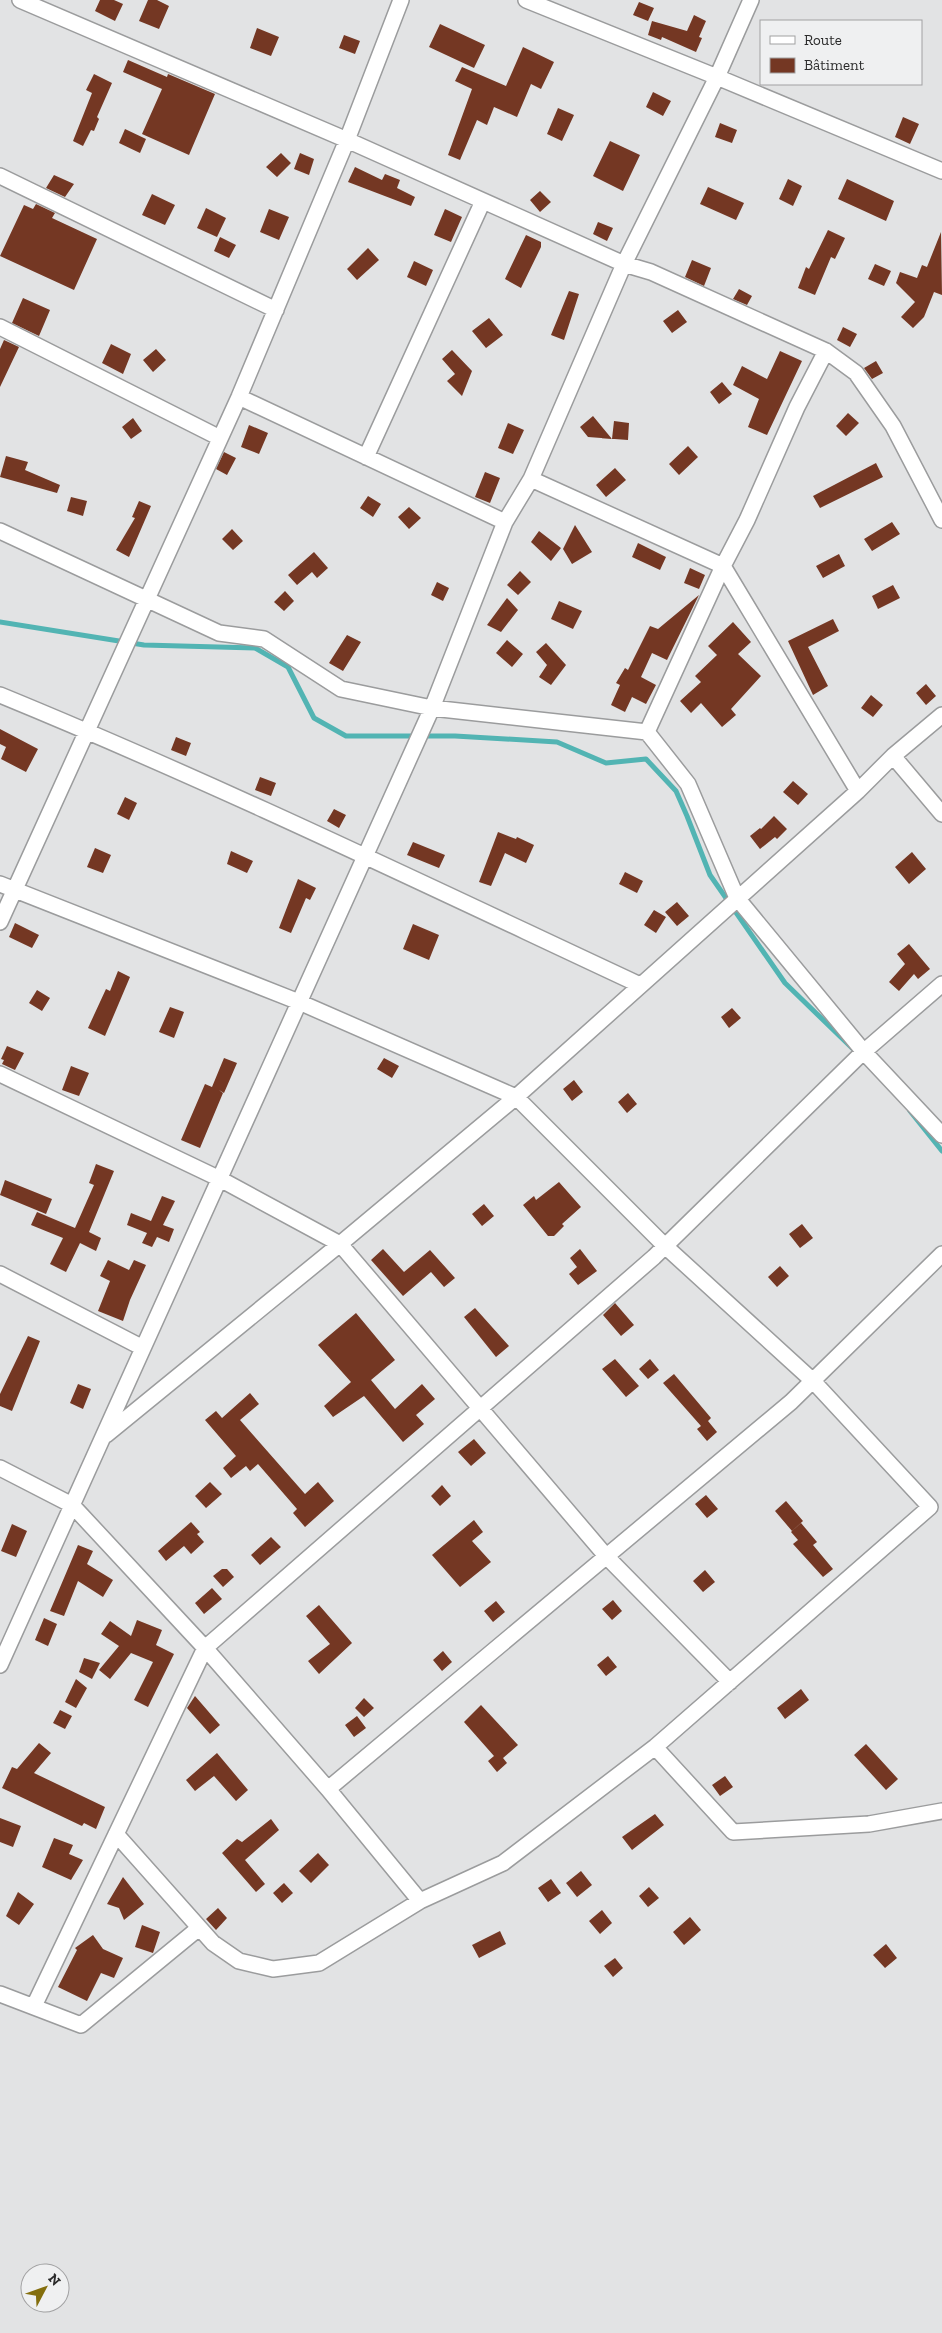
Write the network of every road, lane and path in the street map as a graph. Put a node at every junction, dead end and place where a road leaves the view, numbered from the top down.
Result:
1 (20, 0) edge
2 (401, 0) edge
3 (526, 0) edge
4 (751, 0) edge
5 (718, 77) junction
6 (348, 140) junction
7 (942, 171) edge
8 (0, 176) edge
9 (483, 201) junction
10 (624, 264) junction
11 (276, 310) junction
12 (0, 327) edge
13 (826, 351) junction
14 (239, 397) junction
15 (220, 438) junction
16 (366, 458) junction
17 (531, 479) junction
18 (942, 520) edge
19 (505, 522) junction
20 (0, 531) edge
21 (723, 566) junction
22 (147, 599) junction
23 (0, 696) edge
24 (432, 708) junction
25 (942, 715) edge
26 (87, 731) junction
27 (647, 732) junction
28 (893, 756) junction
29 (858, 791) junction
30 (942, 814) edge
31 (365, 856) junction
32 (0, 884) edge
33 (14, 890) junction
34 (737, 898) junction
35 (0, 922) edge
36 (942, 984) edge
37 (640, 985) junction
38 (299, 1002) junction
39 (864, 1052) junction
40 (0, 1074) edge
41 (516, 1097) junction
42 (942, 1134) edge
43 (220, 1179) junction
44 (340, 1244) junction
45 (665, 1246) junction
46 (942, 1254) edge
47 (0, 1274) edge
48 (143, 1348) junction
49 (813, 1381) junction
50 (479, 1410) junction
51 (102, 1438) junction
52 (0, 1468) edge
53 (72, 1505) junction
54 (606, 1556) junction
55 (205, 1648) junction
56 (0, 1665) edge
57 (730, 1682) junction
58 (655, 1747) junction
59 (328, 1789) junction
60 (942, 1811) edge
61 (116, 1834) junction
62 (420, 1901) junction
63 (199, 1928) junction
64 (0, 1994) edge
65 (34, 2006) junction

1 - 6 street
2 - 6 street
3 - 5 street
4 - 5 street
5 - 7 street
5 - 10 street
6 - 9 street
6 - 11 street
8 - 11 street
9 - 10 street
9 - 16 street
10 - 13 street
10 - 17 street
11 - 14 street
12 - 15 street
13 - 18 street
13 - 21 street
14 - 15 street
14 - 16 street
15 - 22 street
16 - 19 street
17 - 19 street
17 - 21 street
19 - 24 street
20 - 22 street
21 - 27 street
21 - 29 street
22 - 24 street
22 - 26 street
23 - 26 street
24 - 27 street
24 - 31 street
25 - 28 street
26 - 31 street
26 - 33 street
27 - 34 street
28 - 29 street
28 - 30 street
29 - 34 street
31 - 37 street
31 - 38 street
32 - 33 street
33 - 35 street
33 - 38 street
34 - 37 street
34 - 39 street
36 - 39 street
37 - 41 street
38 - 41 street
38 - 43 street
39 - 42 street
39 - 45 street
40 - 43 street
41 - 44 street
41 - 45 street
43 - 44 street
43 - 48 street
44 - 50 street
44 - 51 street
45 - 49 street
45 - 50 street
46 - 49 street
47 - 48 street
48 - 51 street
49 - 54 street
49 - 57 street
50 - 54 street
50 - 55 street
51 - 53 street
52 - 53 street
53 - 55 street
53 - 56 street
54 - 57 street
54 - 59 street
55 - 59 street
55 - 61 street
57 - 58 street
58 - 60 street
58 - 62 street
59 - 62 street
61 - 63 street
61 - 65 street
62 - 63 street
63 - 65 street
64 - 65 street

